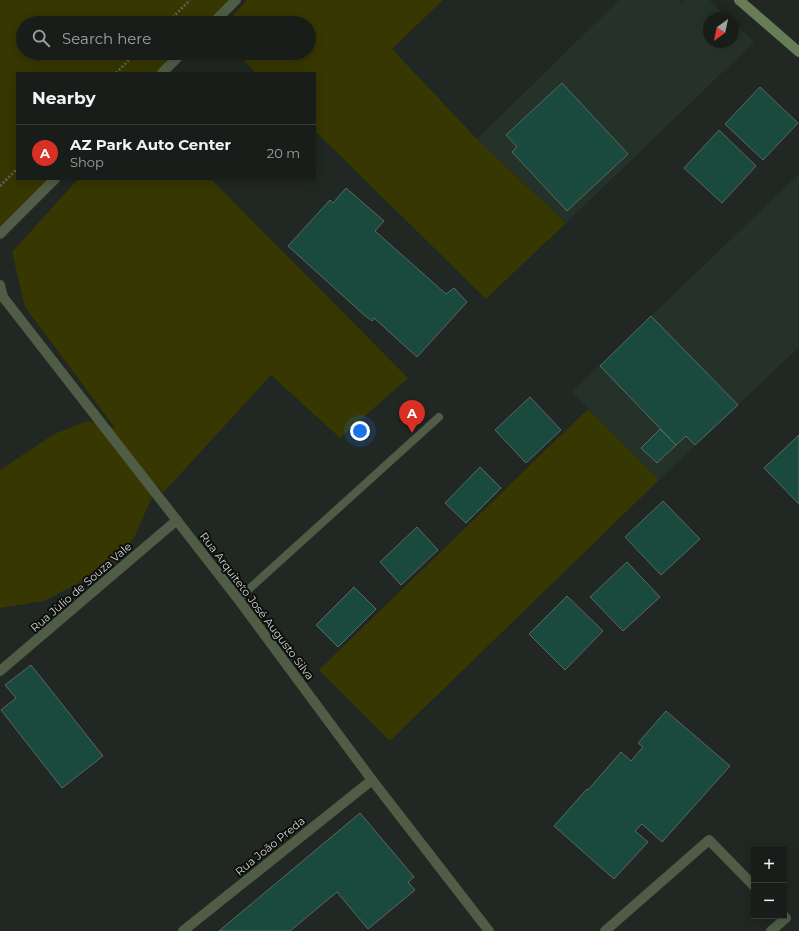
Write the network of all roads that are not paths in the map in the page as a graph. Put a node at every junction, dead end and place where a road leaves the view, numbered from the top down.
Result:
1 (236, 0) edge
2 (739, 0) edge
3 (220, 16) edge
4 (799, 52) edge
5 (175, 60) edge
6 (163, 72) edge
7 (54, 180) edge
8 (0, 234) edge
9 (0, 285) edge
10 (2, 299) edge
11 (439, 417) dead end
12 (177, 520) junction
13 (238, 599) junction
14 (0, 671) edge
15 (372, 780) junction
16 (751, 883) edge
17 (785, 919) edge
18 (184, 931) edge
19 (489, 931) edge
20 (605, 931) edge
21 (771, 931) edge

1 - 3 street
2 - 4 main road
5 - 6 street
7 - 8 street
9 - 10 street
10 - 12 street, Rua Arquiteto José Augusto Silva
11 - 13 lane
12 - 13 street, Rua Arquiteto José Augusto Silva
12 - 14 street, Rua Jùlio de Souza Vale
13 - 15 street, Rua Arquiteto José Augusto Silva
15 - 18 street, Rua João Preda
15 - 19 street, Rua Arquiteto José Augusto Silva
16 - 20 street
17 - 21 street

